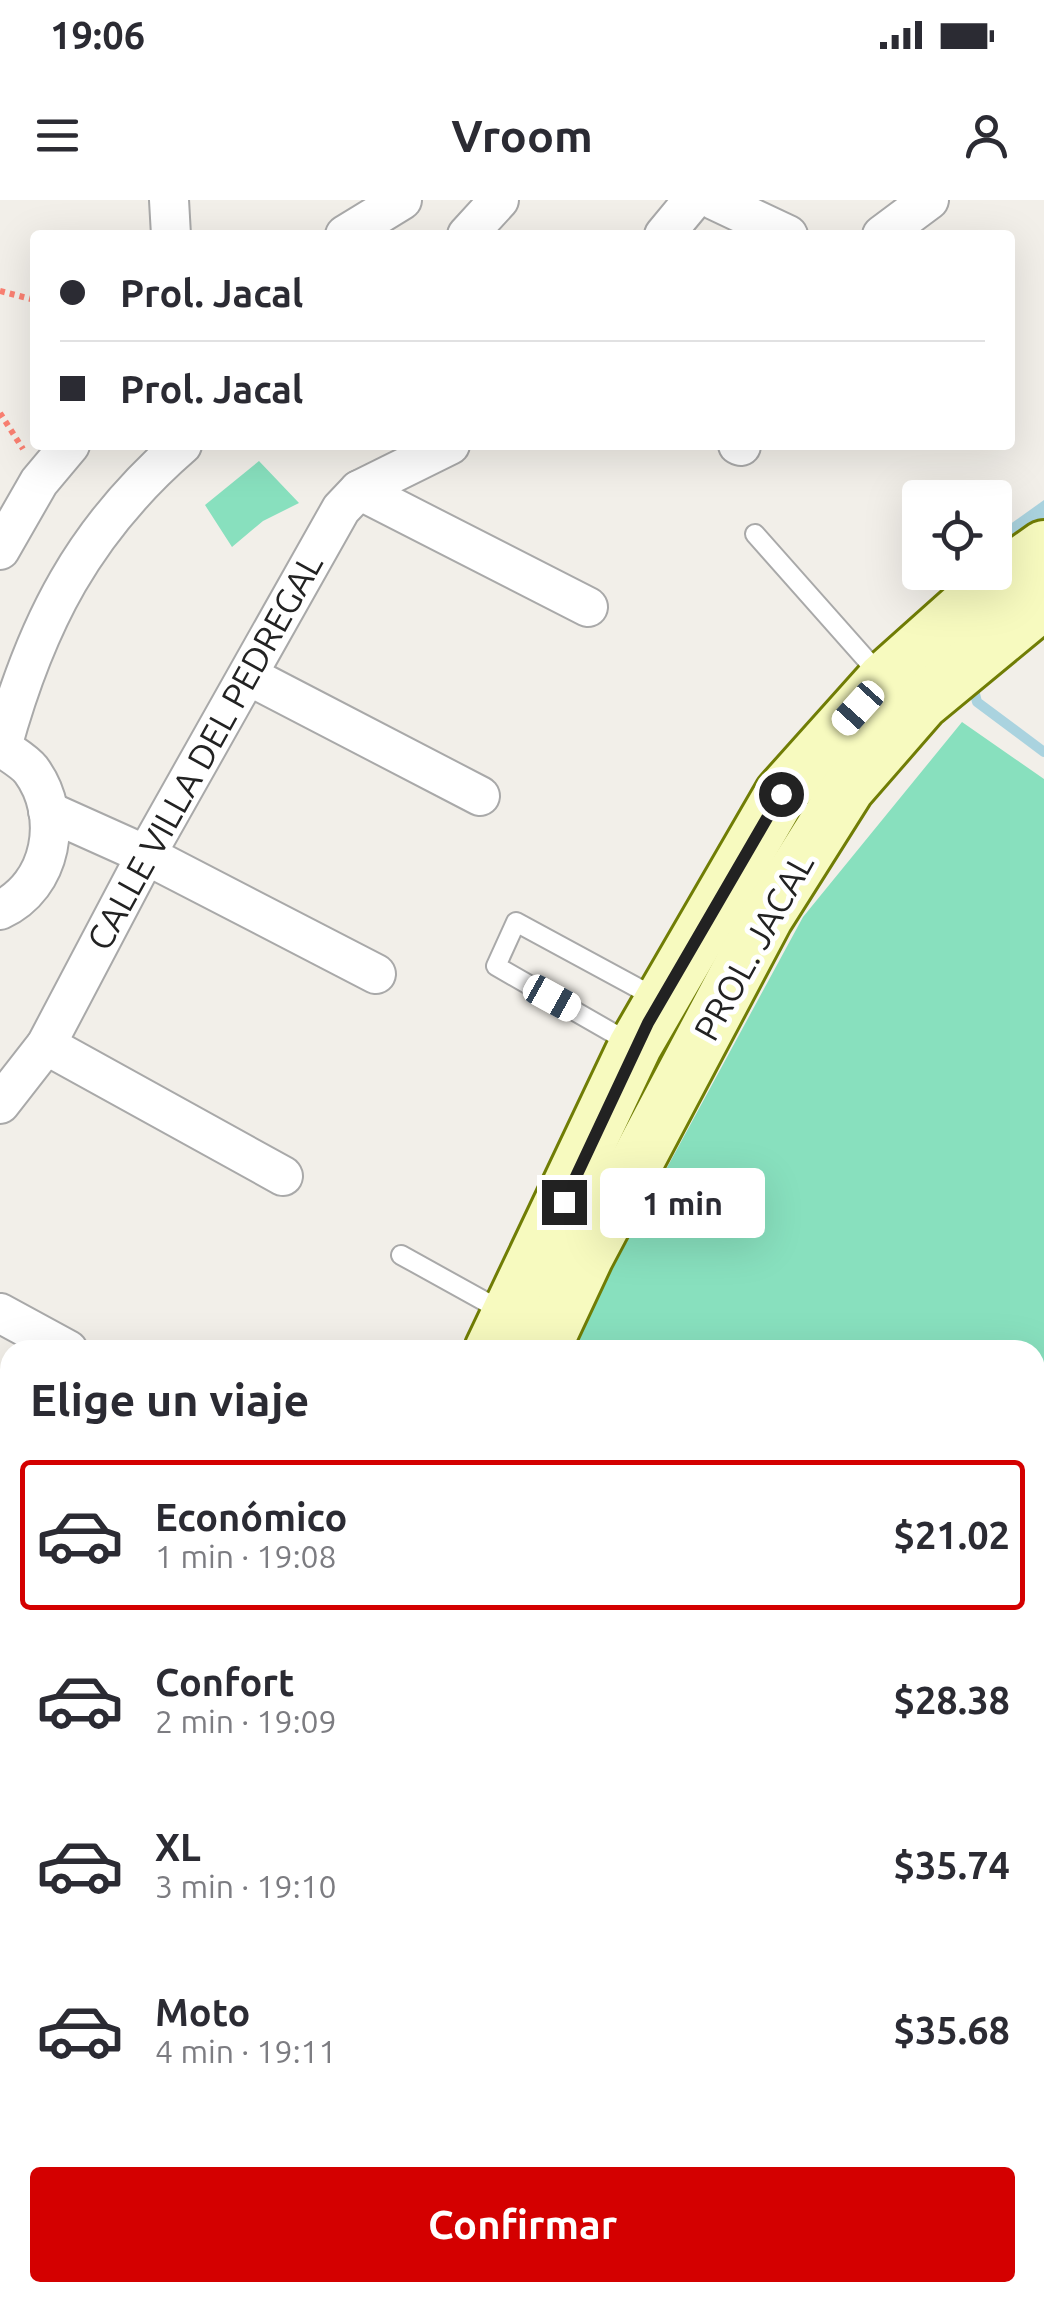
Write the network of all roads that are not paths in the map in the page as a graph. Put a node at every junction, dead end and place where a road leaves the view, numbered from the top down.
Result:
1 (169, 200) edge
2 (402, 200) edge
3 (500, 200) edge
4 (692, 200) edge
5 (714, 200) edge
6 (929, 200) edge
7 (172, 230) edge
8 (353, 230) edge
9 (471, 230) edge
10 (668, 230) edge
11 (777, 230) edge
12 (889, 230) edge
13 (66, 450) edge
14 (176, 450) edge
15 (440, 450) edge
16 (359, 490) junction
17 (755, 534) dead end
18 (1044, 547) edge
19 (0, 550) edge
20 (1044, 602) edge
21 (588, 607) dead end
22 (248, 676) junction
23 (883, 680) junction
24 (1, 747) edge
25 (480, 796) dead end
26 (48, 812) junction
27 (146, 855) junction
28 (0, 910) edge
29 (376, 974) dead end
30 (660, 1000) junction
31 (46, 1045) junction
32 (636, 1046) junction
33 (0, 1104) edge
34 (282, 1176) dead end
35 (568, 1244) junction
36 (401, 1256) dead end
37 (0, 1313) edge
38 (514, 1338) edge
39 (50, 1340) edge

1 - 7 street
2 - 8 street
3 - 9 street
4 - 10 street
5 - 11 street
6 - 12 street
13 - 19 street
14 - 24 street
15 - 16 street, CALLE VILLA DEL PEDREGAL
16 - 21 street
16 - 22 street, CALLE VILLA DEL PEDREGAL
17 - 23 lane
18 - 23 street, PROL. JACAL
20 - 35 street, PROL. JACAL
22 - 25 street
22 - 27 street, CALLE VILLA DEL PEDREGAL
23 - 30 street, PROL. JACAL
24 - 26 street
26 - 27 street
26 - 28 street
27 - 29 street
27 - 31 street, CALLE VILLA DEL PEDREGAL
30 - 32 street, PROL. JACAL
30 - 32 lane
31 - 33 street, CALLE VILLA DEL PEDREGAL
31 - 34 street
32 - 35 street, PROL. JACAL
35 - 38 street, PROL. JACAL
36 - 38 lane
37 - 39 street

